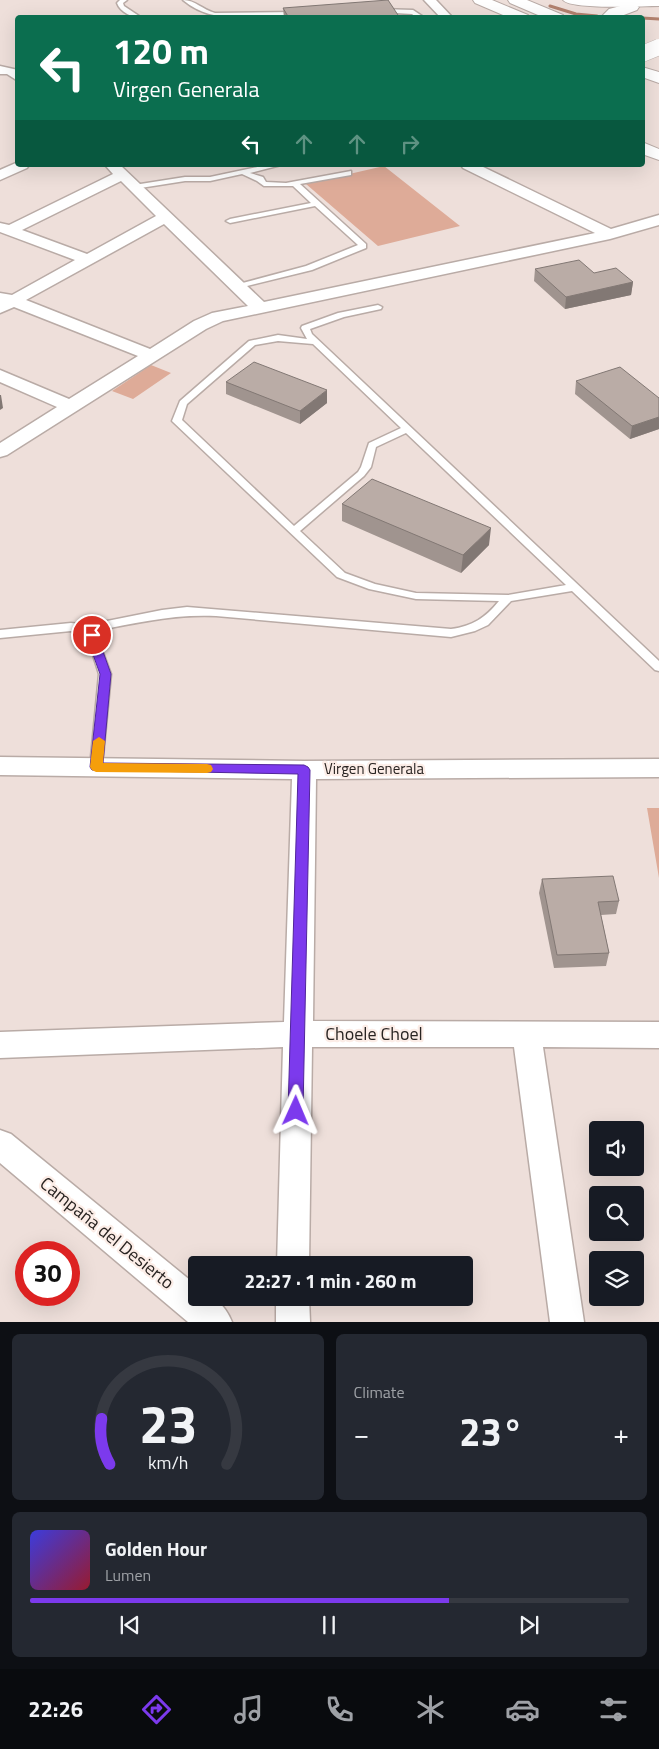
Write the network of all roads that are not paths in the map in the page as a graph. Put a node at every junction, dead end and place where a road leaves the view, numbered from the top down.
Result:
1 (124, 0) edge
2 (186, 0) edge
3 (430, 0) edge
4 (480, 0) edge
5 (515, 0) edge
6 (528, 0) edge
7 (556, 1) dead end
8 (574, 1) edge
9 (659, 2) edge
10 (632, 7) junction
11 (659, 8) edge
12 (399, 11) junction
13 (374, 12) edge
14 (308, 13) edge
15 (135, 15) edge
16 (216, 15) edge
17 (282, 15) edge
18 (402, 15) edge
19 (419, 15) edge
20 (445, 15) edge
21 (516, 15) edge
22 (552, 15) edge
23 (554, 15) edge
24 (610, 15) edge
25 (0, 70) edge
26 (15, 75) edge
27 (645, 140) edge
28 (659, 142) edge
29 (645, 150) edge
30 (659, 155) edge
31 (17, 167) edge
32 (267, 167) edge
33 (472, 167) edge
34 (117, 170) edge
35 (242, 172) junction
36 (2, 173) edge
37 (348, 173) dead end
38 (294, 184) junction
39 (134, 187) junction
40 (316, 204) junction
41 (166, 217) junction
42 (659, 220) edge
43 (230, 221) dead end
44 (5, 228) edge
45 (610, 234) junction
46 (88, 260) junction
47 (241, 290) junction
48 (4, 302) edge
49 (378, 307) dead end
50 (260, 308) junction
51 (200, 325) junction
52 (315, 342) junction
53 (153, 356) junction
54 (0, 375) edge
55 (71, 407) junction
56 (408, 429) junction
57 (0, 451) edge
58 (294, 531) junction
59 (575, 587) junction
60 (508, 598) junction
61 (87, 629) junction
62 (0, 634) edge
63 (659, 667) edge
64 (0, 766) edge
65 (96, 767) junction
66 (659, 768) edge
67 (304, 770) junction
68 (297, 1034) junction
69 (527, 1034) junction
70 (659, 1035) edge
71 (0, 1045) edge
72 (0, 1144) edge
73 (293, 1256) edge
74 (293, 1306) edge
75 (214, 1322) edge
76 (292, 1322) edge
77 (567, 1322) edge

1 - 15 lane
2 - 16 lane
3 - 20 street
4 - 21 main road
5 - 22 main road
6 - 23 main road
7 - 10 main road
8 - 9 main road
8 - 10 main road
10 - 11 main road
10 - 24 main road
12 - 13 lane
12 - 18 lane
12 - 19 lane
14 - 17 lane
25 - 26 street
27 - 28 main road
29 - 30 main road
31 - 36 street
32 - 35 lane
33 - 45 street
34 - 39 street
34 - 44 street
35 - 38 lane
35 - 39 lane
37 - 38 lane
38 - 40 lane
39 - 41 street
40 - 43 lane
40 - 47 lane
41 - 46 street
41 - 47 street
42 - 45 street
44 - 46 street
45 - 50 street
46 - 48 street
47 - 50 street
47 - 51 street
48 - 53 street
49 - 52 lane
50 - 51 street
51 - 53 street
52 - 56 lane
52 - 58 lane
53 - 55 street
54 - 55 street
55 - 57 street
56 - 58 lane
56 - 59 lane
58 - 60 lane
59 - 60 lane
59 - 63 lane
60 - 61 lane
61 - 62 lane
61 - 65 lane
64 - 65 street, Virgen Generala
65 - 67 street, Virgen Generala
66 - 67 street, Virgen Generala
67 - 68 street
68 - 69 street, Choele Choel
68 - 71 street, Choele Choel
68 - 73 street
69 - 70 street, Choele Choel
69 - 77 street
72 - 75 street, Campaña del Desierto
74 - 76 street

